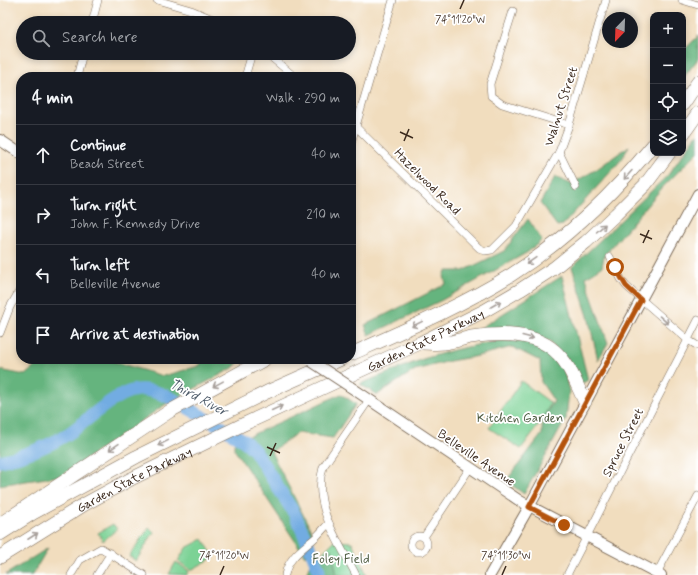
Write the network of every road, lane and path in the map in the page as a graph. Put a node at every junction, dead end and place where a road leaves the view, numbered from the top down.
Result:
1 (98, 0) edge
2 (158, 0) edge
3 (393, 0) edge
4 (606, 0) edge
5 (682, 0) edge
6 (698, 5) edge
7 (513, 11) dead end
8 (94, 16) edge
9 (205, 16) edge
10 (81, 60) edge
11 (250, 60) edge
12 (275, 60) edge
13 (78, 72) edge
14 (247, 72) edge
15 (290, 72) edge
16 (698, 82) edge
17 (686, 100) edge
18 (698, 113) edge
19 (356, 118) edge
20 (569, 125) junction
21 (356, 126) edge
22 (686, 130) edge
23 (0, 140) edge
24 (650, 148) edge
25 (16, 151) edge
26 (559, 152) junction
27 (667, 156) edge
28 (576, 187) dead end
29 (698, 194) edge
30 (492, 250) joint
31 (610, 257) dead end
32 (16, 297) edge
33 (641, 300) junction
34 (698, 320) edge
35 (0, 333) edge
36 (688, 340) junction
37 (420, 343) junction
38 (698, 346) edge
39 (356, 352) edge
40 (243, 364) edge
41 (256, 364) edge
42 (316, 364) edge
43 (330, 364) edge
44 (237, 374) junction
45 (369, 400) junction
46 (585, 402) junction
47 (470, 468) junction
48 (698, 496) edge
49 (529, 507) junction
50 (329, 523) junction
51 (0, 524) edge
52 (0, 534) edge
53 (424, 537) dead end
54 (587, 537) junction
55 (111, 554) junction
56 (0, 557) edge
57 (659, 574) edge
58 (71, 575) edge
59 (97, 575) edge
60 (144, 575) edge
61 (285, 575) edge
62 (356, 575) edge
63 (490, 575) edge
64 (567, 575) edge

1 - 8 street
2 - 9 street
3 - 19 street
4 - 20 street, Walnut Street
5 - 6 street
7 - 20 street
10 - 13 street
11 - 14 street
12 - 15 street
16 - 17 highway
18 - 22 highway
20 - 26 street, Walnut Street
21 - 30 street, Hazelwood Road
23 - 25 main road
24 -> 39 highway, Garden State Parkway
26 - 28 street
26 - 30 street, Walnut Street
37 -> 27 highway, Garden State Parkway
29 - 33 main road
31 - 33 street
32 - 35 street
33 -> 36 street
33 - 46 main road
34 - 36 street, Spruce Street
36 - 38 street
36 - 54 street, Spruce Street
37 -> 46 highway
56 -> 37 highway, Garden State Parkway
40 - 44 highway
41 - 44 highway
42 - 45 main road, Belleville Avenue, bridge
43 -> 52 highway, Garden State Parkway
44 -> 51 highway
45 - 47 main road, Belleville Avenue
45 - 50 street
46 - 49 main road
47 - 49 main road, Belleville Avenue
47 - 53 street
48 - 57 street
49 - 54 main road, Belleville Avenue
49 - 63 main road
50 - 61 street
50 - 62 street
54 - 57 main road, Belleville Avenue
54 - 64 street, Spruce Street
55 - 58 street
55 - 59 street
55 - 60 street

